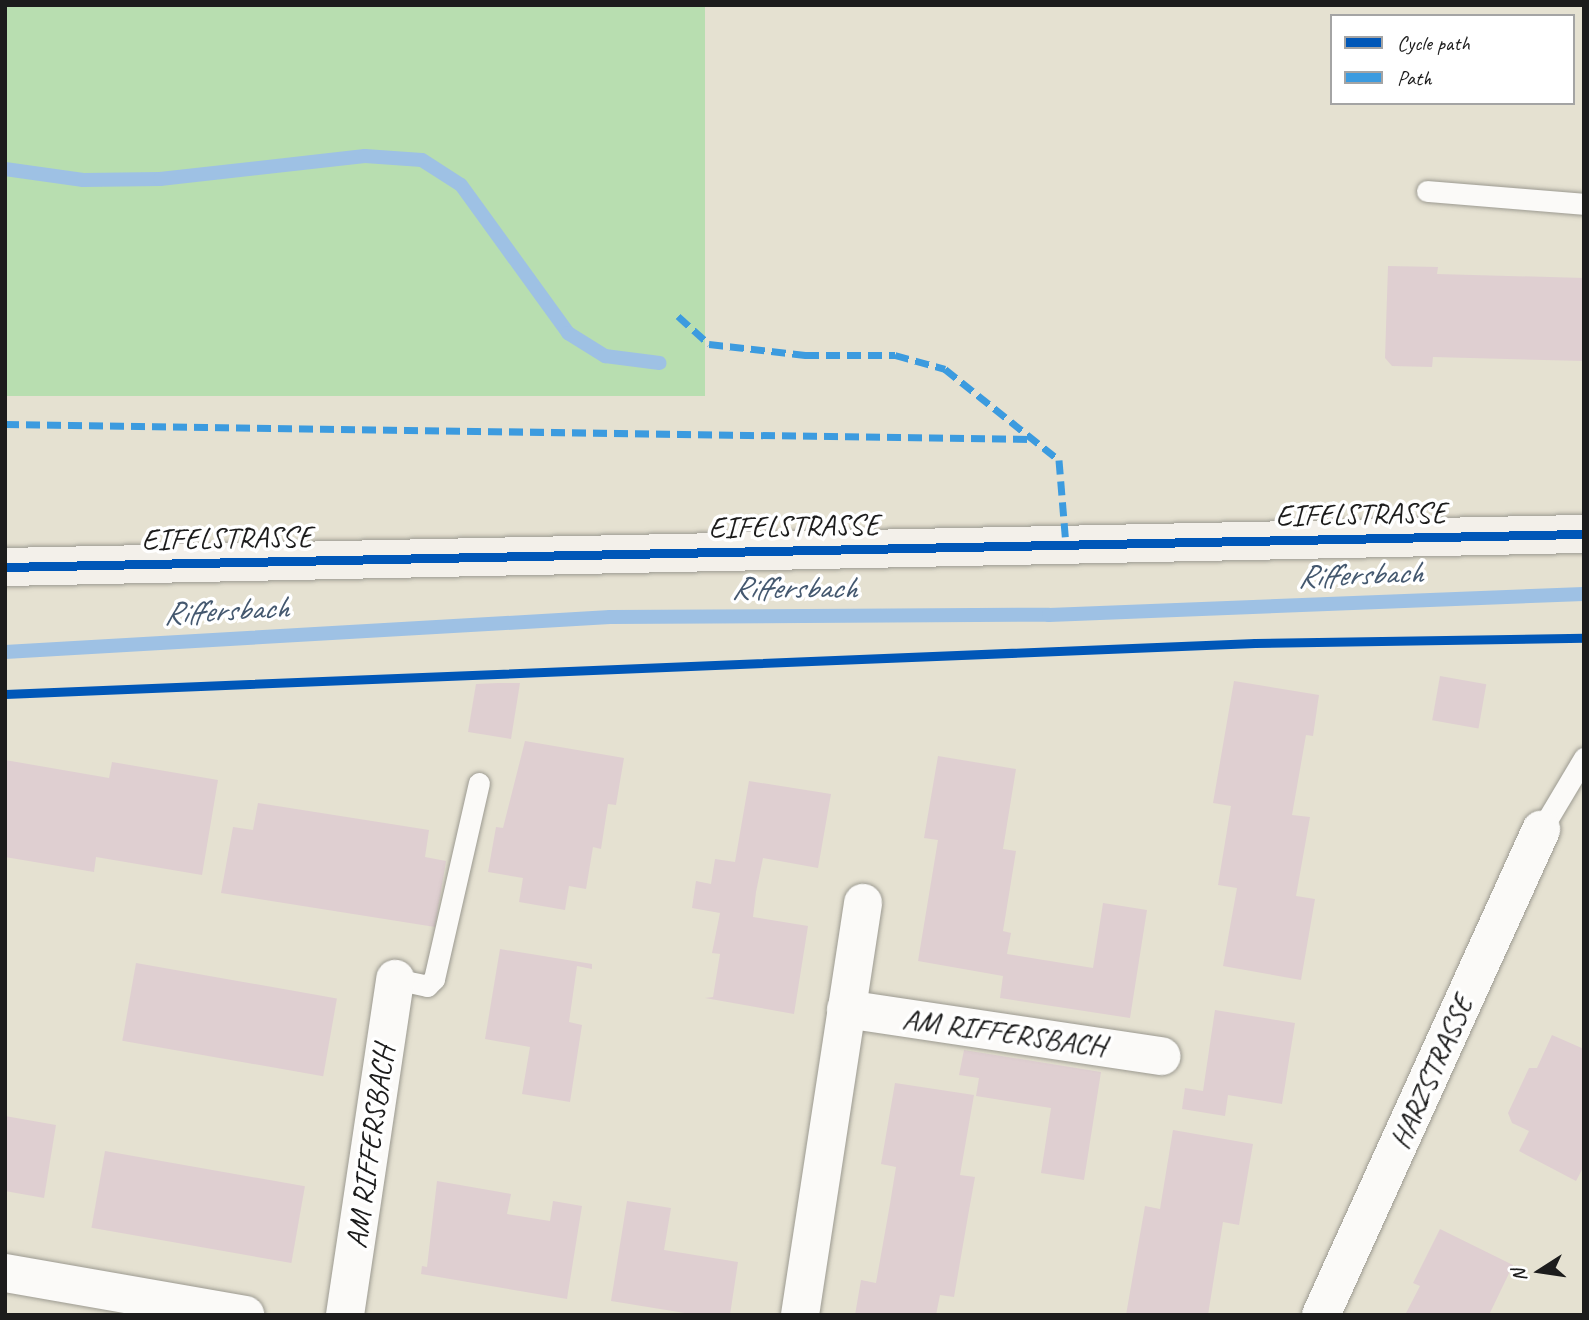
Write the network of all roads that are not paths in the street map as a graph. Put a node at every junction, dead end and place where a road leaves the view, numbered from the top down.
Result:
1 (1427, 191) dead end
2 (1584, 204) edge
3 (1584, 534) edge
4 (5, 567) edge
5 (1584, 758) edge
6 (479, 783) dead end
7 (1541, 830) joint
8 (863, 903) dead end
9 (395, 979) joint
10 (846, 1009) junction
11 (1162, 1056) dead end
12 (5, 1273) edge
13 (245, 1315) edge
14 (345, 1315) edge
15 (800, 1315) edge
16 (1321, 1315) edge

1 - 2 lane
3 - 4 main road, EIFELSTRASSE
5 - 7 lane
6 - 9 lane
7 - 16 street, HARZSTRASSE
8 - 10 street
9 - 14 street, AM RIFFERSBACH
10 - 11 street, AM RIFFERSBACH
10 - 15 street
12 - 13 street

